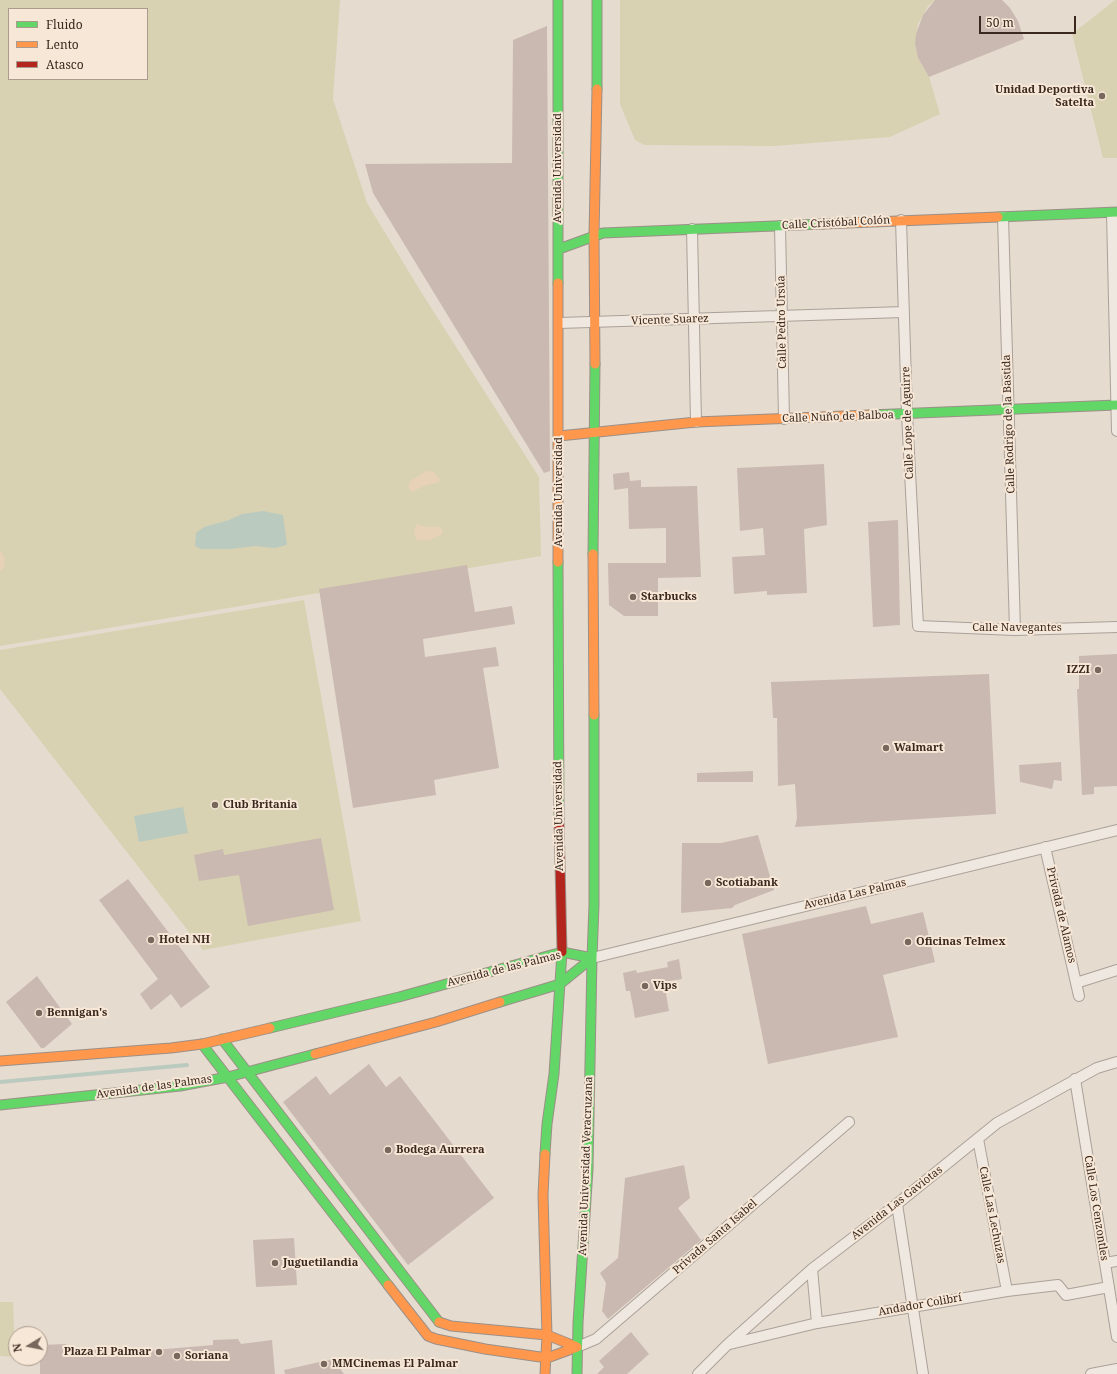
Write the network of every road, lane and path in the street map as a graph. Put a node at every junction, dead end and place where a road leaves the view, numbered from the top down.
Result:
1 (558, 0) edge
2 (597, 0) edge
3 (1115, 212) edge
4 (1003, 217) junction
5 (901, 220) junction
6 (780, 226) junction
7 (692, 229) junction
8 (594, 235) junction
9 (559, 249) junction
10 (904, 312) junction
11 (782, 316) junction
12 (694, 320) junction
13 (596, 322) junction
14 (558, 324) junction
15 (1117, 405) edge
16 (1009, 410) junction
17 (907, 414) junction
18 (784, 419) junction
19 (696, 422) junction
20 (1117, 431) edge
21 (595, 432) junction
22 (559, 436) junction
23 (918, 626) joint
24 (1117, 627) edge
25 (1016, 630) junction
26 (1117, 830) edge
27 (1045, 847) junction
28 (562, 952) junction
29 (592, 958) junction
30 (1117, 970) edge
31 (1076, 983) junction
32 (560, 984) junction
33 (1079, 996) dead end
34 (222, 1039) junction
35 (202, 1044) junction
36 (0, 1061) edge
37 (1117, 1062) edge
38 (248, 1071) junction
39 (228, 1077) junction
40 (1076, 1079) junction
41 (0, 1105) edge
42 (849, 1122) dead end
43 (978, 1139) junction
44 (326, 1175) junction
45 (313, 1187) junction
46 (897, 1204) junction
47 (1117, 1261) edge
48 (1105, 1263) junction
49 (812, 1269) junction
50 (410, 1285) junction
51 (1109, 1287) junction
52 (1007, 1291) junction
53 (396, 1295) junction
54 (913, 1306) junction
55 (817, 1323) junction
56 (547, 1335) junction
57 (1117, 1336) edge
58 (727, 1345) junction
59 (577, 1347) junction
60 (547, 1358) junction
61 (1117, 1369) edge
62 (545, 1374) edge
63 (577, 1374) edge
64 (698, 1374) edge
65 (923, 1374) edge
66 (1091, 1374) edge

1 - 9 main road, Avenida Universidad
2 - 8 main road
3 - 4 main road, Calle Cristóbal Colón
3 - 15 street
4 - 5 main road, Calle Cristóbal Colón
4 - 16 street, Calle Rodrigo de la Bastida
5 - 6 main road, Calle Cristóbal Colón
5 - 10 street, Calle Lope de Aguirre
6 - 7 main road, Calle Cristóbal Colón
6 - 11 street, Calle Pedro Ursúa
7 - 8 main road, Calle Cristóbal Colón
7 - 12 street
8 - 9 main road, Calle Cristóbal Colón
8 - 13 main road
9 - 14 main road, Avenida Universidad
10 - 11 street, Vicente Suarez
10 - 17 street, Calle Lope de Aguirre
11 - 12 street, Vicente Suarez
11 - 18 street, Calle Pedro Ursúa
12 - 13 street, Vicente Suarez
12 - 19 street
13 - 14 street, Vicente Suarez
13 - 21 main road
14 - 22 main road, Avenida Universidad
15 - 16 main road, Calle Nuño de Balboa
15 - 20 street
16 - 17 main road, Calle Nuño de Balboa
16 - 25 street, Calle Rodrigo de la Bastida
17 - 18 main road, Calle Nuño de Balboa
17 - 23 street, Calle Lope de Aguirre
18 - 19 main road, Calle Nuño de Balboa
19 - 21 main road, Calle Nuño de Balboa
21 - 22 main road, Calle Nuño de Balboa
21 - 29 main road
22 - 28 main road, Avenida Universidad
23 - 25 street, Calle Navegantes
24 - 25 street, Calle Navegantes
26 - 27 street, Avenida Las Palmas
27 - 29 street, Avenida Las Palmas
27 - 31 street, Privada de Alamos
28 - 29 main road, Avenida de las Palmas
28 - 32 main road, Avenida Universidad
28 - 34 main road, Avenida de las Palmas
29 - 32 main road, Avenida de las Palmas
29 - 59 main road, Avenida Universidad Veracruzana
30 - 31 street
31 - 33 street, Privada de Alamos
32 - 38 main road, Avenida de las Palmas
32 - 56 main road
34 - 35 main road, Avenida de las Palmas
34 - 38 main road
35 - 36 main road, Avenida de las Palmas
35 - 39 main road
37 - 40 street, Avenida Las Gaviotas
38 - 39 main road, Avenida de las Palmas
38 - 44 main road
39 - 41 main road, Avenida de las Palmas
39 - 45 main road
40 - 43 street, Avenida Las Gaviotas
40 - 48 street, Calle Los Cenzontles
42 - 59 street, Privada Santa Isabel
43 - 46 street, Avenida Las Gaviotas
43 - 52 street, Calle Las Lechuzas
44 - 45 main road
44 - 50 main road
45 - 53 main road
46 - 49 street, Avenida Las Gaviotas
46 - 54 street
47 - 48 street
48 - 51 street, Calle Los Cenzontles
49 - 55 street
49 - 58 street, Avenida Las Gaviotas
50 - 53 main road
50 - 56 main road
51 - 52 street, Andador Colibrí
51 - 57 street, Calle Los Cenzontles
52 - 54 street, Andador Colibrí
53 - 60 main road
54 - 55 street, Andador Colibrí
54 - 65 street
55 - 58 street, Andador Colibrí
56 - 59 main road
56 - 60 main road
58 - 64 street, Avenida Las Gaviotas
59 - 60 main road
59 - 63 main road, Avenida Universidad Veracruzana
60 - 62 main road
61 - 66 street

